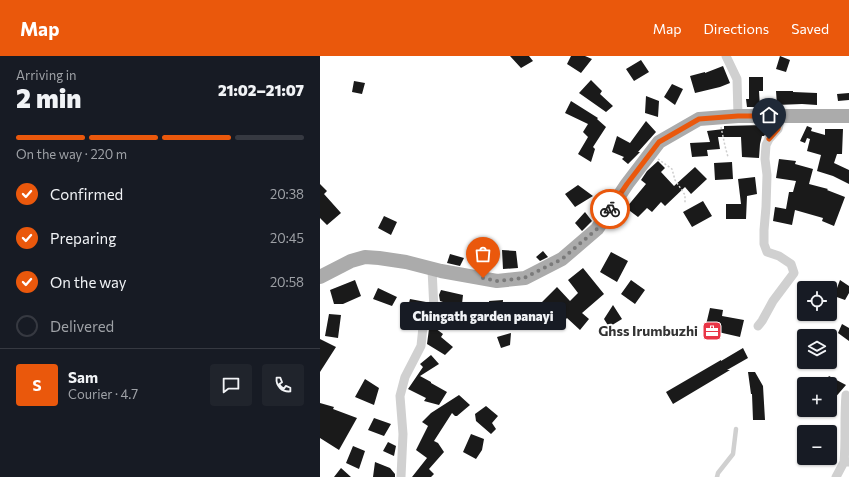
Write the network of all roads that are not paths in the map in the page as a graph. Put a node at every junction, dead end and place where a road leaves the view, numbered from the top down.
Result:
1 (726, 56) edge
2 (738, 116) junction
3 (781, 116) junction
4 (849, 116) edge
5 (432, 269) junction
6 (320, 277) edge
7 (758, 326) dead end
8 (846, 395) dead end
9 (736, 429) dead end
10 (846, 462) edge
11 (401, 477) edge
12 (717, 477) edge
13 (836, 477) edge

1 - 2 street
2 - 3 main road
2 - 5 main road
3 - 4 main road
3 - 7 street
5 - 6 main road
5 - 11 street
8 - 10 street
9 - 12 lane
10 - 13 street

